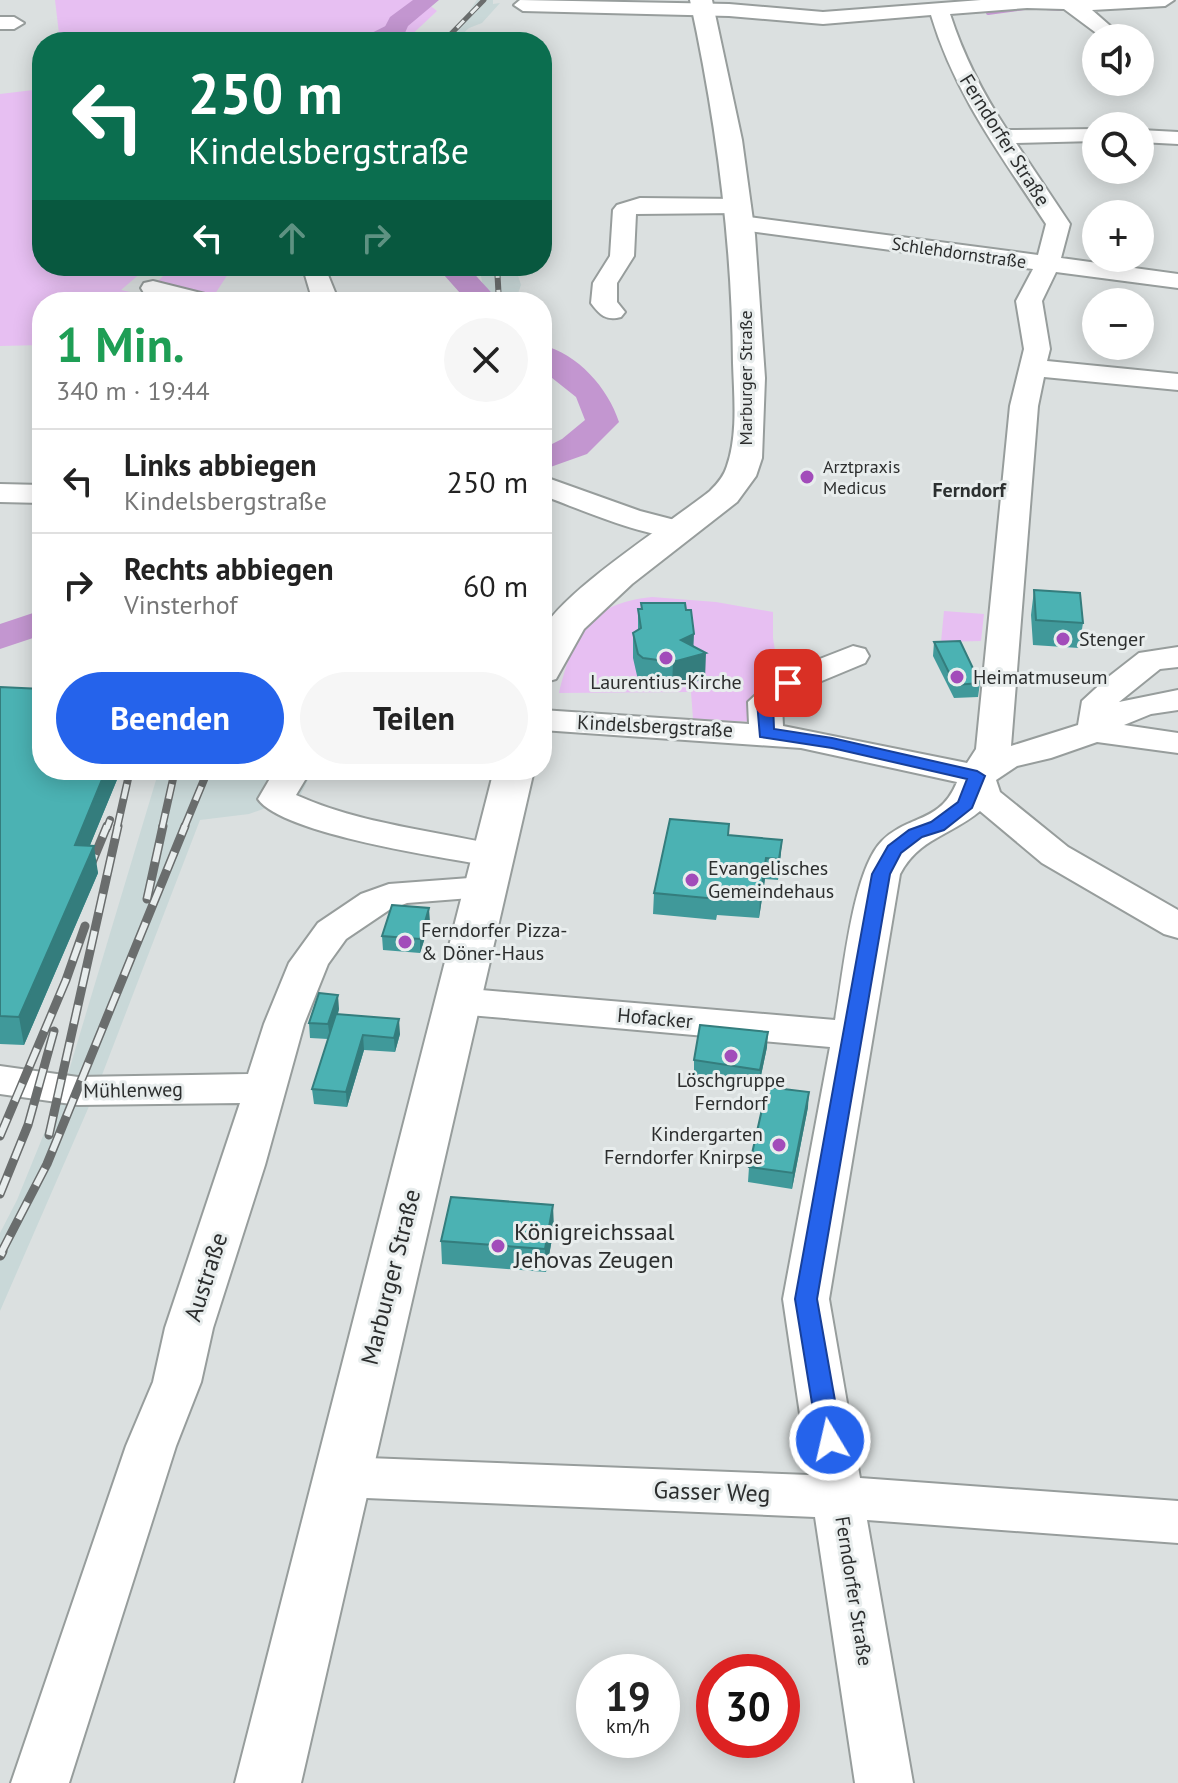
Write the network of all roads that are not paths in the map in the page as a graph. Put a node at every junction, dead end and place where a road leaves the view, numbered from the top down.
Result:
1 (1165, 0) edge
2 (1062, 1) edge
3 (523, 5) dead end
4 (702, 5) edge
5 (939, 10) junction
6 (1099, 24) edge
7 (1082, 135) edge
8 (1003, 137) junction
9 (1154, 137) edge
10 (1178, 138) edge
11 (740, 214) junction
12 (1047, 265) junction
13 (1178, 281) edge
14 (153, 288) dead end
15 (169, 292) edge
16 (612, 312) dead end
17 (1033, 368) junction
18 (1178, 382) edge
19 (552, 489) edge
20 (679, 530) junction
21 (552, 645) edge
22 (853, 656) dead end
23 (1178, 657) edge
24 (1178, 700) edge
25 (552, 721) edge
26 (1094, 731) junction
27 (766, 733) junction
28 (1178, 743) edge
29 (977, 776) junction
30 (287, 780) edge
31 (511, 780) edge
32 (487, 872) junction
33 (1178, 926) edge
34 (458, 1001) junction
35 (851, 1035) junction
36 (0, 1080) edge
37 (266, 1088) junction
38 (342, 1477) junction
39 (839, 1497) junction
40 (1178, 1522) edge
41 (40, 1783) edge
42 (268, 1783) edge
43 (884, 1783) edge

1 - 2 street
2 - 5 street
2 - 6 street
3 - 4 street
4 - 5 street
4 - 11 main road, Marburger Straße
5 - 8 street, Ferndorfer Straße
7 - 8 street
8 - 12 street, Ferndorfer Straße
9 - 10 street
11 - 12 street, Schlehdornstraße
11 - 16 street, Schlehdornstraße
11 - 20 main road, Marburger Straße
12 - 13 street, Schlehdornstraße
12 - 17 street, Ferndorfer Straße
14 - 15 street
17 - 18 street
17 - 29 street, Ferndorfer Straße
19 - 20 street
20 - 21 main road, Marburger Straße
22 - 27 street
23 - 26 street
24 - 26 street
25 - 27 street, Kindelsbergstraße
26 - 28 street
26 - 29 street
27 - 29 street, Kindelsbergstraße
29 - 33 street
29 - 35 street, Ferndorfer Straße
30 - 32 street
31 - 32 main road, Marburger Straße
32 - 34 main road, Marburger Straße
32 - 37 street, Austraße
34 - 35 street, Hofacker
34 - 38 main road, Marburger Straße
35 - 39 street, Ferndorfer Straße
36 - 37 street, Mühlenweg
37 - 41 street, Austraße
38 - 39 street, Gasser Weg
38 - 42 main road, Marburger Straße
39 - 40 street, Gasser Weg
39 - 43 street, Ferndorfer Straße

